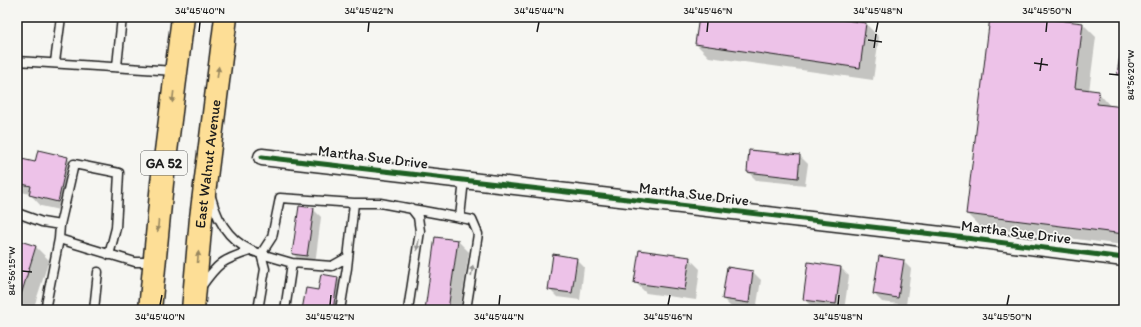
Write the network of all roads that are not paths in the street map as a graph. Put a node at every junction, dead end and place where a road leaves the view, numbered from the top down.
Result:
1 (61, 17) edge
2 (122, 17) edge
3 (183, 17) edge
4 (226, 17) edge
5 (17, 61) edge
6 (55, 62) junction
7 (117, 66) junction
8 (176, 71) junction
9 (262, 157) dead end
10 (206, 176) junction
11 (464, 180) junction
12 (354, 203) junction
13 (411, 208) junction
14 (17, 213) edge
15 (460, 217) junction
16 (60, 225) junction
17 (59, 239) junction
18 (250, 251) junction
19 (261, 254) junction
20 (109, 256) junction
21 (348, 257) junction
22 (1124, 258) edge
23 (155, 262) junction
24 (292, 263) junction
25 (98, 272) dead end
26 (194, 304) edge
27 (45, 310) edge
28 (94, 310) edge
29 (150, 310) edge
30 (258, 310) edge
31 (284, 310) edge
32 (340, 310) edge
33 (408, 310) edge
34 (466, 310) edge

1 - 6 lane
2 - 7 lane
3 - 8 main road, GA 52
10 -> 4 main road, East Walnut Avenue / GA 52
5 - 6 lane
6 - 7 lane
7 - 8 lane
8 -> 23 main road, GA 52
9 - 11 street, Martha Sue Drive
10 - 18 lane
26 -> 10 main road, East Walnut Avenue / GA 52
11 - 15 lane
11 - 22 street, Martha Sue Drive
12 - 13 lane
12 - 19 lane
12 - 21 lane
13 - 15 lane
13 -> 33 lane
14 - 16 lane
34 -> 15 lane
16 - 17 lane
16 - 20 lane
17 - 20 lane
17 - 27 lane
18 - 19 lane
18 - 26 lane
19 - 24 lane
19 - 30 lane
20 - 23 lane
21 - 24 lane
21 - 32 lane
23 - 29 main road, GA 52
24 - 31 lane
25 - 28 lane

